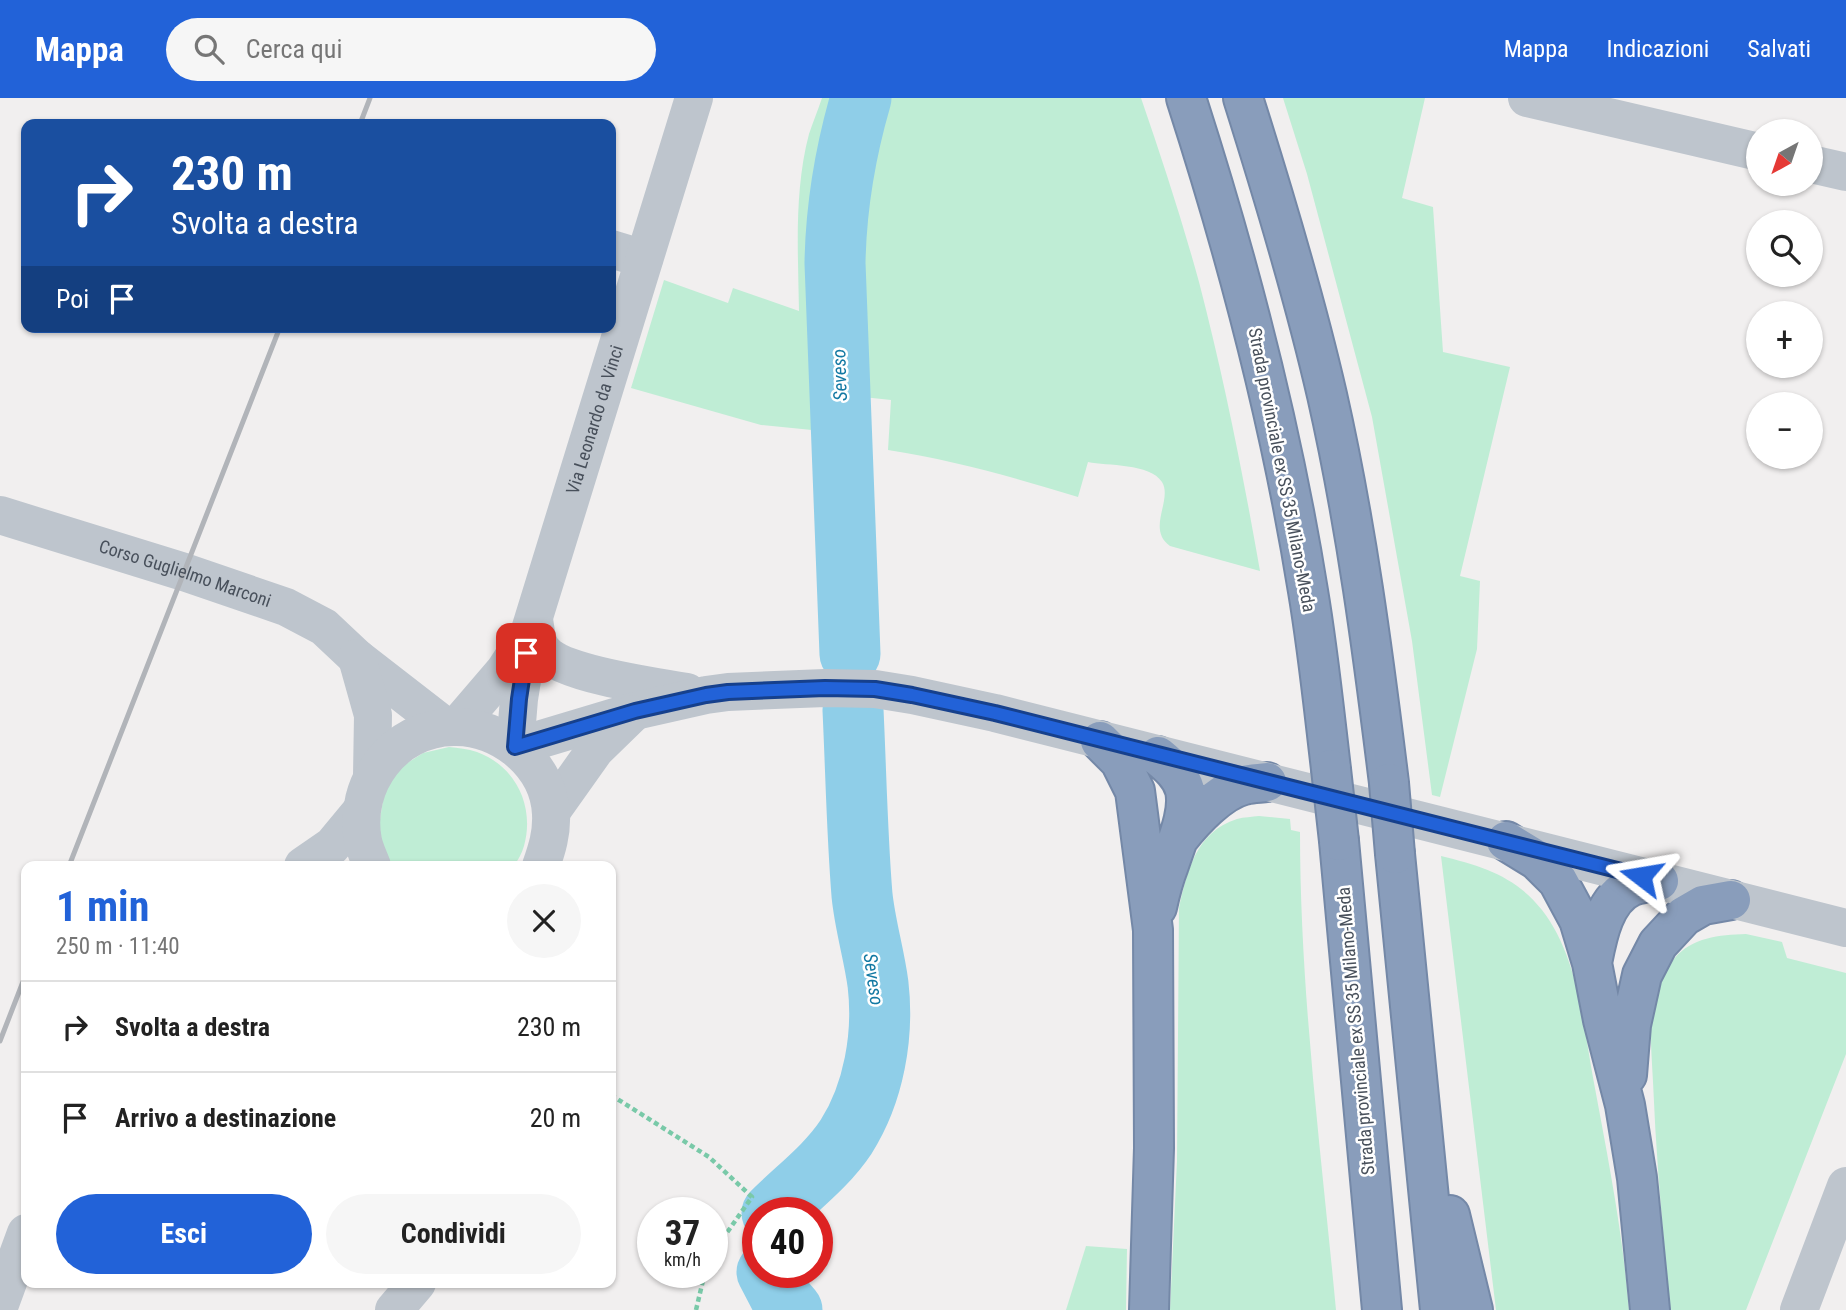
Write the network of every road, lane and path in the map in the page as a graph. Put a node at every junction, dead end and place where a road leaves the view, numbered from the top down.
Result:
1 (694, 98) edge
2 (1186, 98) edge
3 (1243, 98) edge
4 (1527, 98) edge
5 (1746, 149) edge
6 (1824, 167) edge
7 (1846, 172) edge
8 (627, 254) edge
9 (616, 297) edge
10 (607, 333) edge
11 (0, 514) edge
12 (532, 625) junction
13 (357, 658) junction
14 (706, 695) junction
15 (635, 711) junction
16 (451, 727) junction
17 (1100, 741) junction
18 (515, 747) junction
19 (1178, 763) junction
20 (1267, 782) junction
21 (367, 794) junction
22 (551, 812) junction
23 (1140, 823) junction
24 (1179, 838) junction
25 (1506, 841) junction
26 (310, 861) edge
27 (370, 861) edge
28 (543, 861) edge
29 (1642, 878) junction
30 (1731, 900) junction
31 (1846, 928) edge
32 (1153, 930) junction
33 (1658, 944) junction
34 (1592, 963) junction
35 (616, 1098) edge
36 (1625, 1105) junction
37 (1423, 1129) junction
38 (1365, 1133) junction
39 (1846, 1186) edge
40 (728, 1231) edge
41 (21, 1247) edge
42 (413, 1288) edge
43 (701, 1288) edge
44 (0, 1304) edge
45 (394, 1310) edge
46 (696, 1310) edge
47 (1149, 1310) edge
48 (1360, 1310) edge
49 (1382, 1310) edge
50 (1440, 1310) edge
51 (1473, 1310) edge
52 (1650, 1310) edge
53 (1799, 1310) edge

1 - 8 street, Via Leonardo da Vinci
2 - 38 highway, Strada provinciale ex SS 35 Milano-Meda, bridge
3 - 37 highway, bridge
4 - 5 street
6 - 7 street
8 - 9 street, Via Leonardo da Vinci
10 - 12 street, Via Leonardo da Vinci
11 - 13 street, Corso Guglielmo Marconi
12 - 14 street
12 - 16 street
12 - 18 street
13 - 16 street, Corso Guglielmo Marconi
13 - 21 street
14 - 15 street
14 - 17 street
15 - 18 street
15 - 22 street
16 - 18 street
16 - 21 street
17 - 19 street
17 - 23 highway
18 - 22 street
19 - 20 street
19 - 23 highway
19 - 24 highway
20 - 24 highway
20 - 25 street
21 - 26 street
21 - 27 street
22 - 28 street
23 - 32 highway
24 - 32 highway
25 - 29 street
25 - 34 highway
29 - 30 street
29 - 33 highway
29 - 34 highway
30 - 31 street
30 - 33 highway
32 - 47 highway
33 - 36 highway
34 - 36 highway
35 - 40 path
36 - 52 highway
37 - 50 highway
37 - 51 highway
38 - 48 highway
38 - 49 highway, Strada provinciale ex SS 35 Milano-Meda
39 - 53 street
41 - 44 street
42 - 45 street
43 - 46 path

